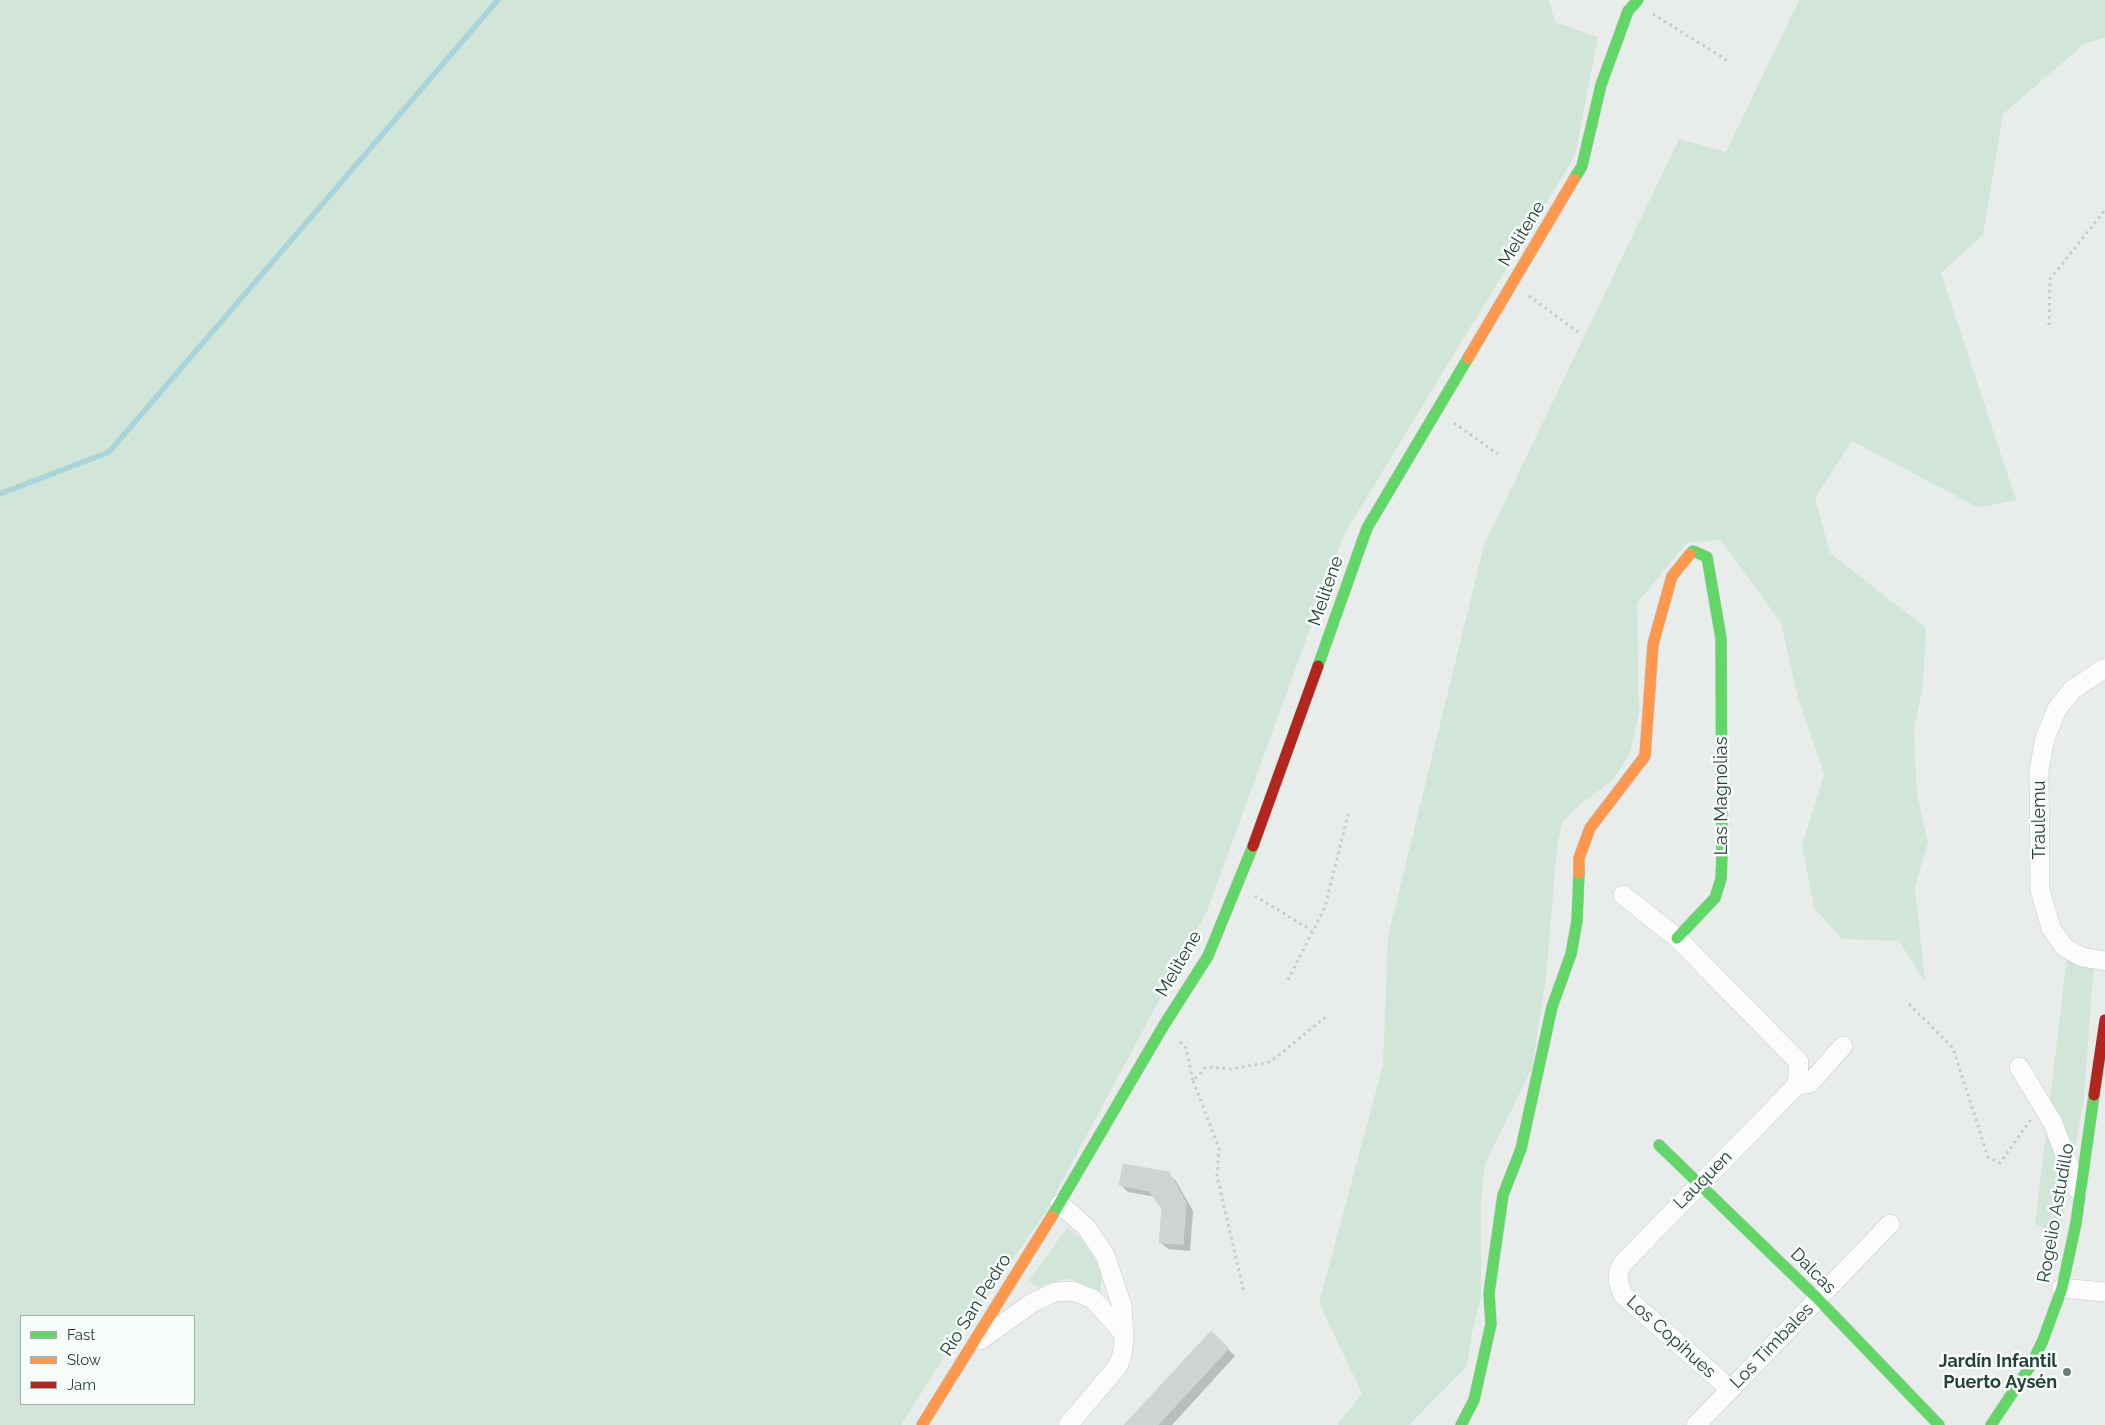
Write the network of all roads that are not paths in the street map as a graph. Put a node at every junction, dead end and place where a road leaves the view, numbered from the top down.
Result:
1 (1637, 2) edge
2 (2105, 668) edge
3 (1623, 895) dead end
4 (1677, 938) junction
5 (2105, 961) edge
6 (2105, 1020) edge
7 (1843, 1046) dead end
8 (2019, 1067) dead end
9 (1797, 1085) junction
10 (1659, 1145) dead end
11 (1699, 1184) junction
12 (2079, 1191) junction
13 (1060, 1204) junction
14 (1890, 1224) dead end
15 (1618, 1281) joint
16 (2062, 1288) junction
17 (2105, 1292) edge
18 (1817, 1298) junction
19 (1123, 1332) junction
20 (971, 1347) junction
21 (1730, 1389) junction
22 (922, 1425) edge
23 (1068, 1425) edge
24 (1462, 1425) edge
25 (1696, 1425) edge
26 (1939, 1425) edge
27 (1991, 1425) edge

1 - 13 street, Melitene
2 - 5 street, Traulemu
3 - 4 street
4 - 9 street
4 - 24 street, Las Magnolias
6 - 12 street, Rogelio Astudillo
7 - 9 street, Lauquen
8 - 12 street
9 - 11 street, Lauquen
10 - 11 street, Dalcas
11 - 15 street, Lauquen
11 - 18 street, Dalcas
12 - 16 street, Rogelio Astudillo
13 - 19 street
13 - 20 street, Río San Pedro
14 - 18 street, Los Timbales
15 - 21 street, Los Copihues
16 - 17 street
16 - 27 street, Rogelio Astudillo
18 - 21 street, Los Timbales
18 - 26 street, Dalcas
19 - 20 street
19 - 23 street
20 - 22 street, Río San Pedro
21 - 25 street, Los Timbales

